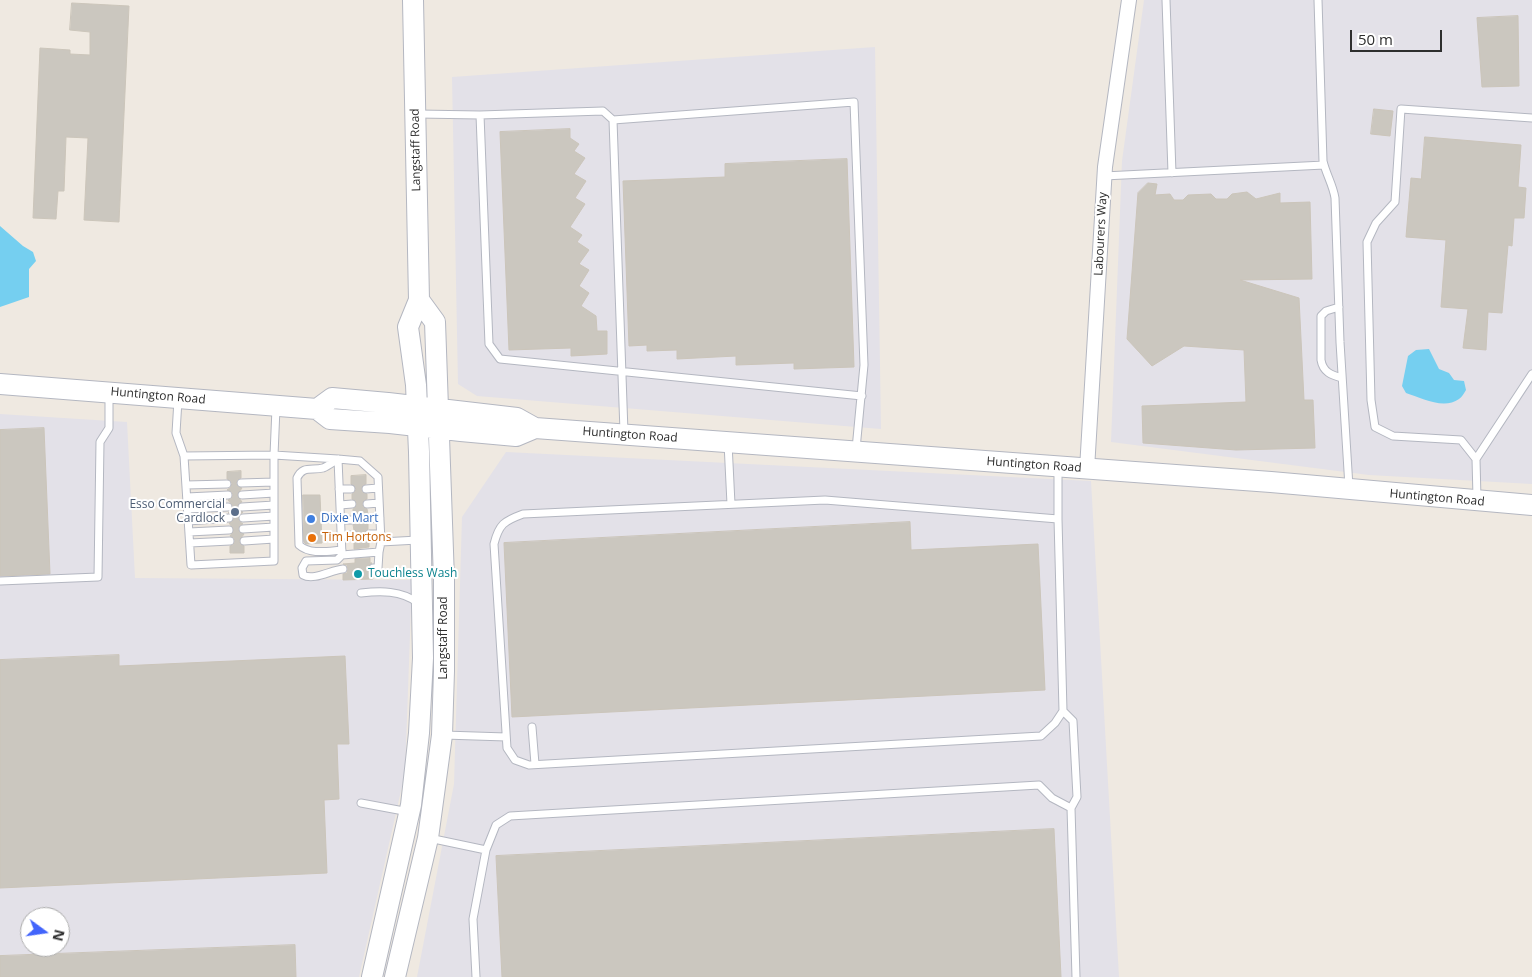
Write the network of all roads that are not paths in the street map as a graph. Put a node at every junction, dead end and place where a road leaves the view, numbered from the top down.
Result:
1 (413, 0) edge
2 (1129, 0) edge
3 (1166, 0) edge
4 (1318, 0) edge
5 (415, 114) junction
6 (480, 115) junction
7 (1532, 118) edge
8 (613, 120) junction
9 (1324, 165) junction
10 (1172, 173) junction
11 (1104, 176) junction
12 (419, 300) junction
13 (1339, 307) junction
14 (622, 372) junction
15 (1532, 374) edge
16 (1342, 378) junction
17 (0, 384) edge
18 (109, 392) junction
19 (862, 396) junction
20 (178, 398) junction
21 (276, 406) junction
22 (438, 409) junction
23 (417, 416) junction
24 (438, 428) junction
25 (535, 428) junction
26 (624, 435) junction
27 (728, 442) junction
28 (856, 452) junction
29 (274, 455) junction
30 (184, 456) junction
31 (338, 459) junction
32 (1476, 459) junction
33 (1058, 467) junction
34 (1087, 469) junction
35 (274, 482) junction
36 (241, 483) dead end
37 (227, 484) dead end
38 (186, 485) junction
39 (366, 488) dead end
40 (378, 488) junction
41 (351, 489) dead end
42 (339, 490) junction
43 (1349, 490) junction
44 (274, 493) junction
45 (242, 494) dead end
46 (228, 495) dead end
47 (187, 498) junction
48 (1478, 501) junction
49 (379, 503) junction
50 (352, 504) dead end
51 (367, 504) dead end
52 (731, 504) junction
53 (274, 505) junction
54 (340, 505) junction
55 (1532, 505) edge
56 (242, 506) dead end
57 (228, 507) dead end
58 (188, 509) junction
59 (274, 516) junction
60 (229, 518) dead end
61 (243, 518) dead end
62 (380, 518) junction
63 (368, 519) dead end
64 (1058, 519) junction
65 (188, 520) junction
66 (341, 520) junction
67 (353, 520) dead end
68 (274, 527) junction
69 (243, 529) dead end
70 (229, 530) dead end
71 (189, 532) junction
72 (368, 534) dead end
73 (380, 534) junction
74 (342, 535) junction
75 (354, 535) dead end
76 (274, 539) junction
77 (244, 540) dead end
78 (421, 540) junction
79 (230, 541) dead end
80 (381, 542) junction
81 (190, 543) junction
82 (342, 552) junction
83 (379, 552) junction
84 (373, 568) dead end
85 (343, 569) dead end
86 (0, 581) edge
87 (361, 593) dead end
88 (422, 606) junction
89 (1063, 712) junction
90 (532, 727) dead end
91 (442, 735) junction
92 (506, 737) junction
93 (535, 764) junction
94 (361, 803) dead end
95 (1071, 808) junction
96 (409, 812) junction
97 (428, 838) junction
98 (486, 850) junction
99 (372, 977) edge
100 (395, 977) edge
101 (476, 977) edge
102 (1076, 977) edge

1 - 5 street, Langstaff Road
2 - 11 street, Labourers Way
3 - 10 lane
4 - 9 lane
5 - 6 lane
5 - 12 street, Langstaff Road
6 - 8 lane
6 - 14 lane
7 - 32 lane
8 - 14 lane
8 - 19 lane
9 - 10 lane
9 - 13 lane
10 - 11 lane
11 - 34 street, Labourers Way
12 - 22 street, Langstaff Road
12 - 23 street, Langstaff Road
13 - 16 lane
13 - 16 lane
14 - 19 lane
14 - 26 lane
15 - 32 lane
16 - 43 lane
17 - 18 street, Huntington Road
18 - 20 street, Huntington Road
18 - 86 lane
19 - 28 lane
20 - 21 street, Huntington Road
20 - 30 lane
21 - 23 street, Huntington Road
21 - 29 lane
22 - 23 street, Huntington Road
22 - 24 street, Langstaff Road
22 - 25 street, Huntington Road
23 - 24 street, Huntington Road
23 - 78 street, Langstaff Road
24 - 25 street, Huntington Road
24 - 91 street, Langstaff Road
25 - 26 street, Huntington Road
26 - 27 street, Huntington Road
27 - 28 street, Huntington Road
27 - 52 lane
28 - 33 street, Huntington Road
29 - 30 lane
29 - 31 lane
29 - 35 lane
30 - 38 lane
31 - 40 lane
31 - 42 lane
31 - 82 lane
32 - 48 lane
33 - 34 street, Huntington Road
33 - 64 lane
34 - 43 street, Huntington Road
35 - 36 lane
35 - 44 lane
37 - 38 lane
38 - 47 lane
39 - 40 lane
40 - 49 lane
41 - 42 lane
42 - 54 lane
43 - 48 street, Huntington Road
44 - 45 lane
44 - 53 lane
46 - 47 lane
47 - 58 lane
48 - 55 street, Huntington Road
49 - 51 lane
49 - 62 lane
50 - 54 lane
52 - 64 lane
52 - 92 lane
53 - 56 lane
53 - 59 lane
54 - 66 lane
57 - 58 lane
58 - 65 lane
59 - 61 lane
59 - 68 lane
60 - 65 lane
62 - 63 lane
62 - 73 lane
64 - 89 lane
65 - 71 lane
66 - 67 lane
66 - 74 lane
68 - 69 lane
68 - 76 lane
70 - 71 lane
71 - 81 lane
72 - 73 lane
73 - 80 lane
74 - 75 lane
74 - 82 lane
76 - 77 lane
76 - 81 lane
78 - 80 lane
78 - 88 street, Langstaff Road
79 - 81 lane
80 - 83 lane
82 - 83 lane
82 - 85 lane
83 - 84 lane
87 - 88 lane
88 - 96 street, Langstaff Road
89 - 93 lane
89 - 95 lane
90 - 93 lane
91 - 92 lane
91 - 97 street, Langstaff Road
92 - 93 lane
94 - 96 lane
95 - 98 lane
95 - 102 lane
96 - 99 street, Langstaff Road
97 - 98 lane
97 - 100 street, Langstaff Road
98 - 101 lane

